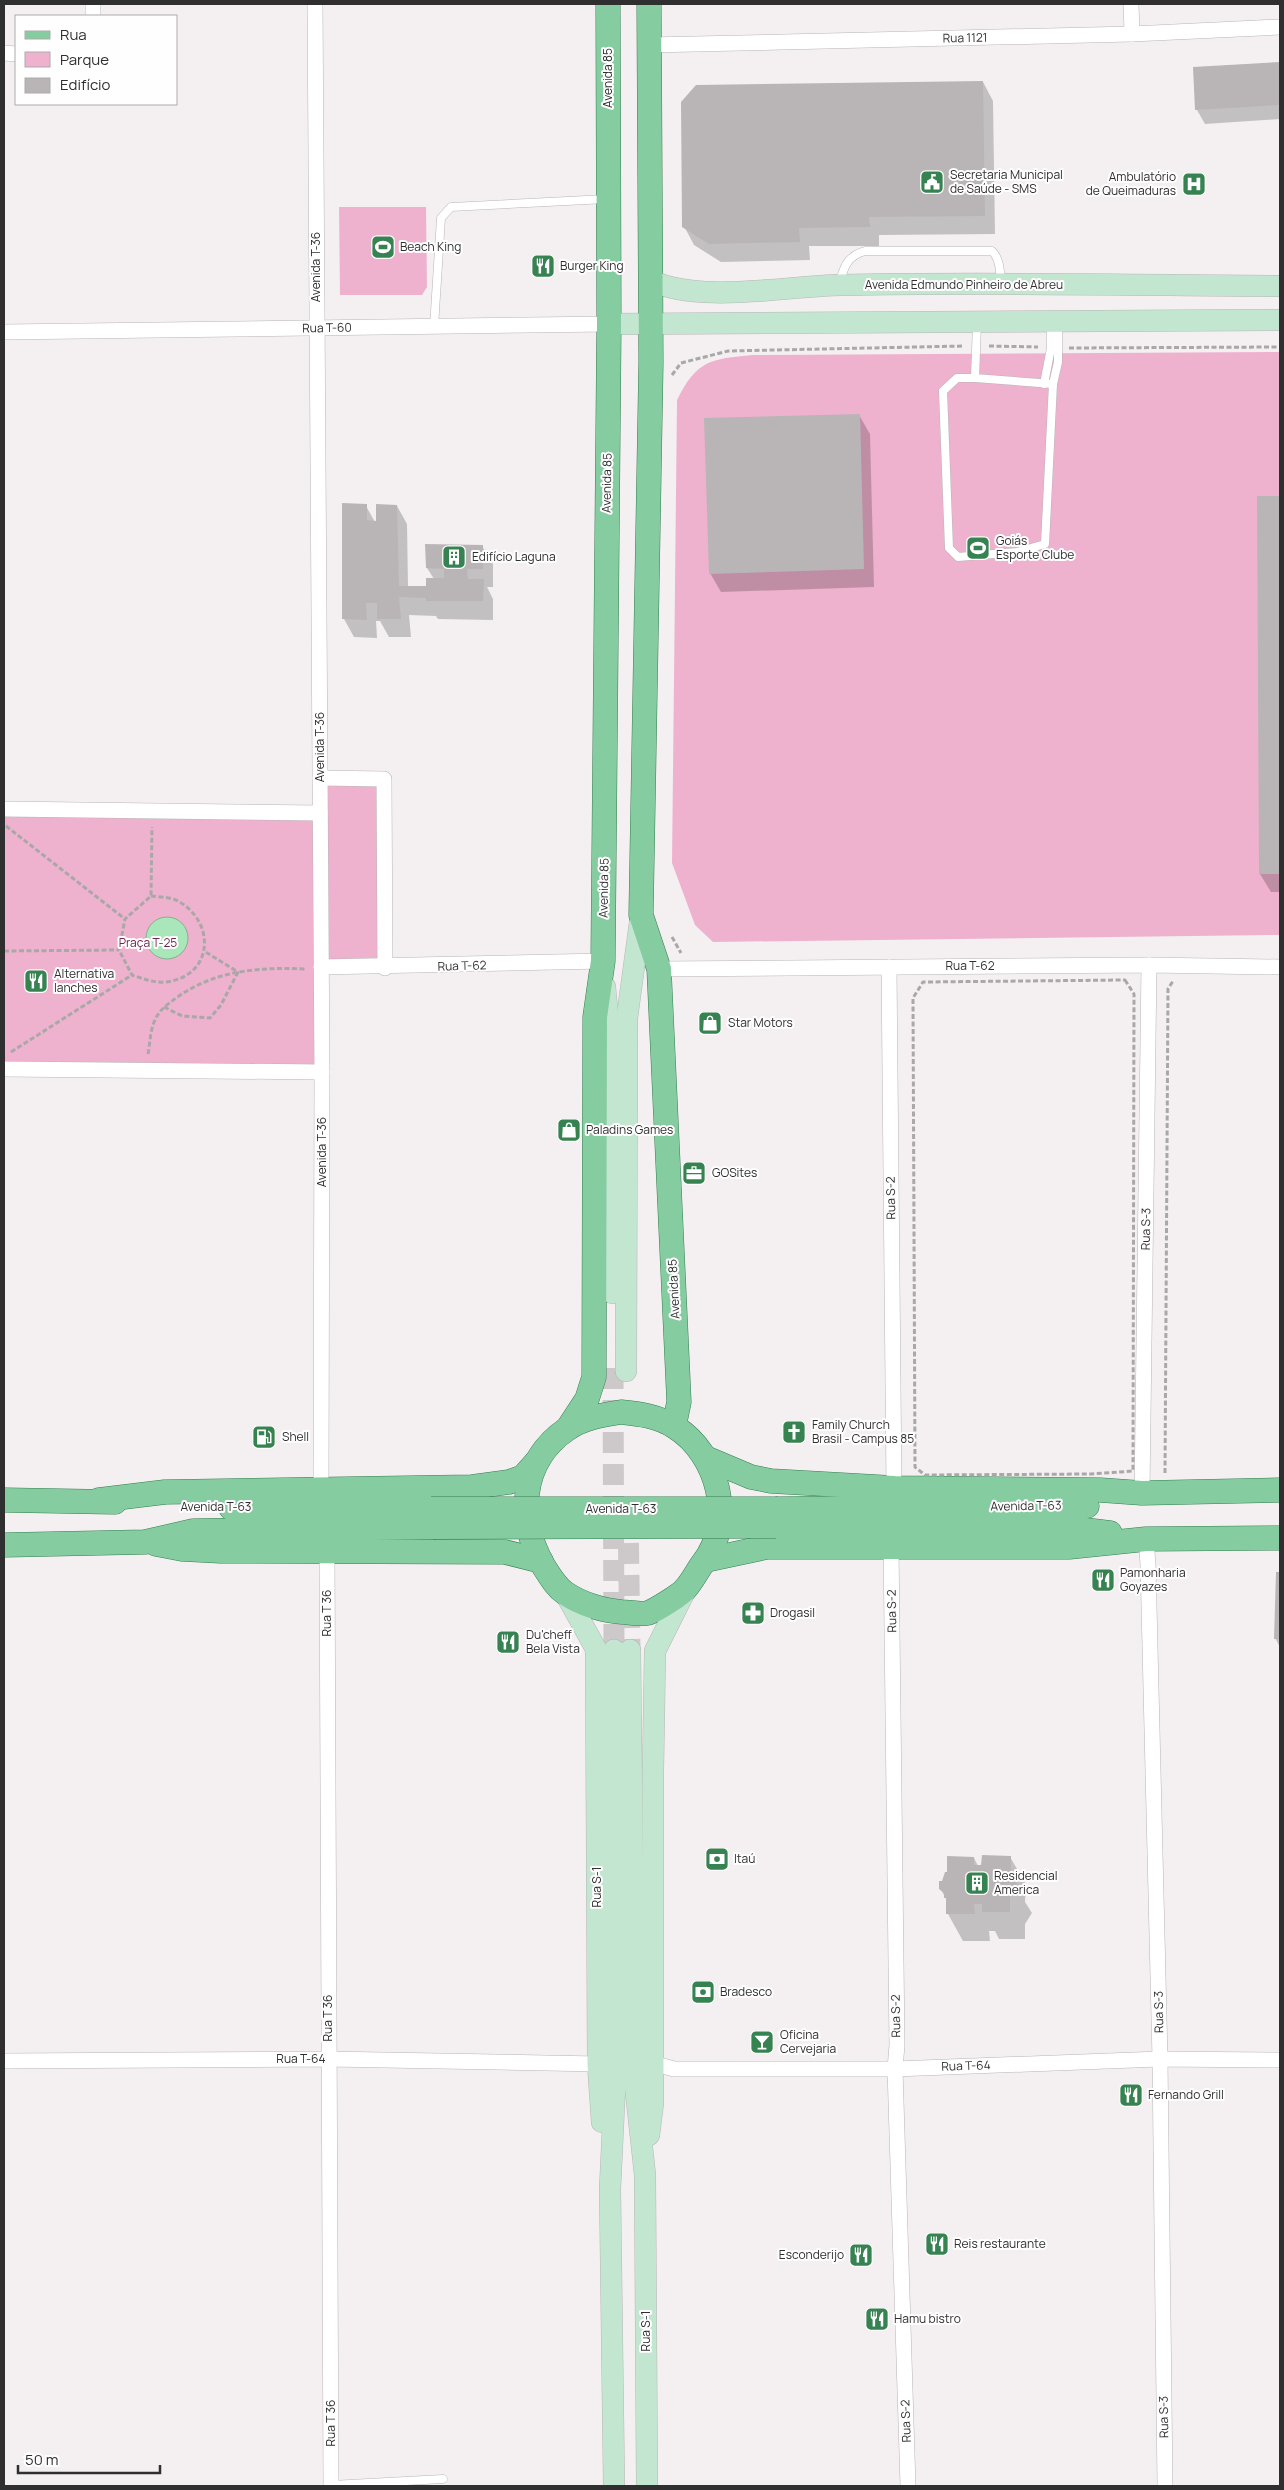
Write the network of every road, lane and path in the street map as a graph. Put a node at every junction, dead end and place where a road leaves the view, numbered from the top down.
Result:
1 (315, 4) edge
2 (608, 4) edge
3 (649, 4) edge
4 (1131, 4) edge
5 (1280, 27) edge
6 (1132, 34) junction
7 (649, 45) junction
8 (608, 198) junction
9 (650, 280) junction
10 (1002, 284) junction
11 (839, 285) junction
12 (1280, 286) edge
13 (1280, 320) edge
14 (977, 322) junction
15 (1055, 322) junction
16 (609, 324) junction
17 (651, 325) junction
18 (434, 327) junction
19 (317, 328) junction
20 (4, 332) edge
21 (976, 346) junction
22 (1280, 347) edge
23 (1055, 348) junction
24 (975, 378) junction
25 (670, 379) dead end
26 (1044, 384) junction
27 (1053, 384) junction
28 (320, 778) junction
29 (4, 809) edge
30 (320, 813) junction
31 (152, 817) dead end
32 (4, 824) edge
33 (151, 896) junction
34 (642, 915) junction
35 (125, 920) junction
36 (119, 950) junction
37 (4, 951) edge
38 (204, 951) junction
39 (603, 962) junction
40 (1150, 965) junction
41 (889, 967) junction
42 (1280, 967) edge
43 (318, 968) junction
44 (386, 968) junction
45 (659, 969) junction
46 (238, 972) junction
47 (132, 975) junction
48 (1174, 979) dead end
49 (913, 998) joint
50 (164, 1007) junction
51 (4, 1056) edge
52 (148, 1056) dead end
53 (4, 1069) edge
54 (322, 1072) junction
55 (674, 1426) junction
56 (568, 1428) junction
57 (706, 1458) junction
58 (539, 1459) junction
59 (1165, 1476) dead end
60 (894, 1488) junction
61 (321, 1490) junction
62 (1280, 1490) edge
63 (1142, 1493) junction
64 (4, 1500) edge
65 (99, 1500) junction
66 (777, 1517) junction
67 (432, 1518) junction
68 (1280, 1538) edge
69 (1146, 1539) junction
70 (145, 1542) junction
71 (4, 1545) edge
72 (891, 1546) junction
73 (327, 1550) junction
74 (706, 1560) junction
75 (541, 1561) junction
76 (686, 1589) junction
77 (565, 1593) junction
78 (328, 2059) junction
79 (1160, 2059) junction
80 (1280, 2060) edge
81 (4, 2061) edge
82 (652, 2063) junction
83 (598, 2064) junction
84 (895, 2069) junction
85 (645, 2175) junction
86 (610, 2189) junction
87 (444, 2480) dead end
88 (331, 2486) edge
89 (614, 2486) edge
90 (647, 2486) edge
91 (908, 2486) edge
92 (1165, 2486) edge

1 - 19 street, Avenida T-36
2 - 8 main road, Avenida 85
3 - 7 main road, Avenida 85
4 - 6 street
5 - 6 street, Rua 1121
6 - 7 street, Rua 1121
7 - 9 main road, Avenida 85
8 - 16 main road, Avenida 85
8 - 18 lane
9 - 11 main road, Avenida Edmundo Pinheiro de Abreu
9 - 17 main road, Avenida 85
10 - 11 main road, Avenida Edmundo Pinheiro de Abreu
10 - 11 lane
10 - 12 main road, Avenida Edmundo Pinheiro de Abreu
13 - 15 main road
14 - 15 main road
14 - 17 main road
14 - 21 lane
15 - 23 lane
16 - 17 main road, Rua T-60
16 - 18 street, Rua T-60
16 - 39 main road, Avenida 85
17 - 34 main road, Avenida 85
18 - 19 street, Rua T-60
19 - 20 street, Rua T-60
19 - 28 street, Avenida T-36
21 - 23 path
21 - 24 lane
21 - 25 path
22 - 23 path
23 - 26 lane
23 - 27 lane
24 - 26 lane
24 - 27 lane
26 - 27 lane
28 - 30 street, Avenida T-36
28 - 44 street
29 - 30 street
30 - 43 street, Avenida T-36
31 - 33 path
32 - 35 path
33 - 35 path
33 - 38 path
34 - 39 main road, Avenida 85
34 - 45 main road, Avenida 85
35 - 36 path
36 - 37 path
36 - 47 path
38 - 46 path
38 - 47 path
39 - 44 street, Rua T-62
39 - 56 main road, Avenida 85
40 - 41 street, Rua T-62
40 - 42 street, Rua T-62
40 - 63 street, Rua S-3
41 - 45 street, Rua T-62
41 - 60 street, Rua S-2
43 - 44 street, Rua T-62
43 - 46 path
43 - 54 street, Avenida T-36
45 - 55 main road, Avenida 85
46 - 50 path
46 - 50 path
47 - 51 path
48 - 59 path
49 - 49 path
50 - 52 path
53 - 54 street
54 - 61 street, Avenida T-36
55 - 56 main road
55 - 57 main road
56 - 58 main road
57 - 60 main road, Avenida T-63
57 - 74 main road
58 - 61 main road, Avenida T-63
58 - 75 main road
60 - 63 main road, Avenida T-63
61 - 65 main road, Avenida T-63
62 - 63 main road, Avenida T-63
63 - 66 main road, Avenida T-63
64 - 65 main road, Avenida T-63
65 - 67 main road, Avenida T-63
66 - 67 main road, Avenida T-63, bridge
66 - 69 main road, Avenida T-63
67 - 70 main road, Avenida T-63
68 - 69 main road, Avenida T-63
69 - 72 main road, Avenida T-63
69 - 79 street, Rua S-3
70 - 71 main road, Avenida T-63
70 - 73 main road, Avenida T-63
72 - 74 main road, Avenida T-63
72 - 84 street, Rua S-2
73 - 75 main road, Avenida T-63
73 - 78 street, Rua T 36
74 - 76 main road
75 - 77 main road
76 - 77 main road
76 - 82 main road, Rua S-1
77 - 83 main road, Rua S-1
78 - 81 street, Rua T-64
78 - 83 street, Rua T-64
78 - 88 street, Rua T 36
79 - 80 street, Rua T-64
79 - 84 street, Rua T-64
79 - 92 street, Rua S-3
82 - 84 street, Rua T-64
82 - 85 main road, Rua S-1
83 - 86 main road, Rua S-1
84 - 91 street, Rua S-2
85 - 86 main road, Rua S-1
85 - 90 main road, Rua S-1
86 - 89 main road, Rua S-1
87 - 88 lane

